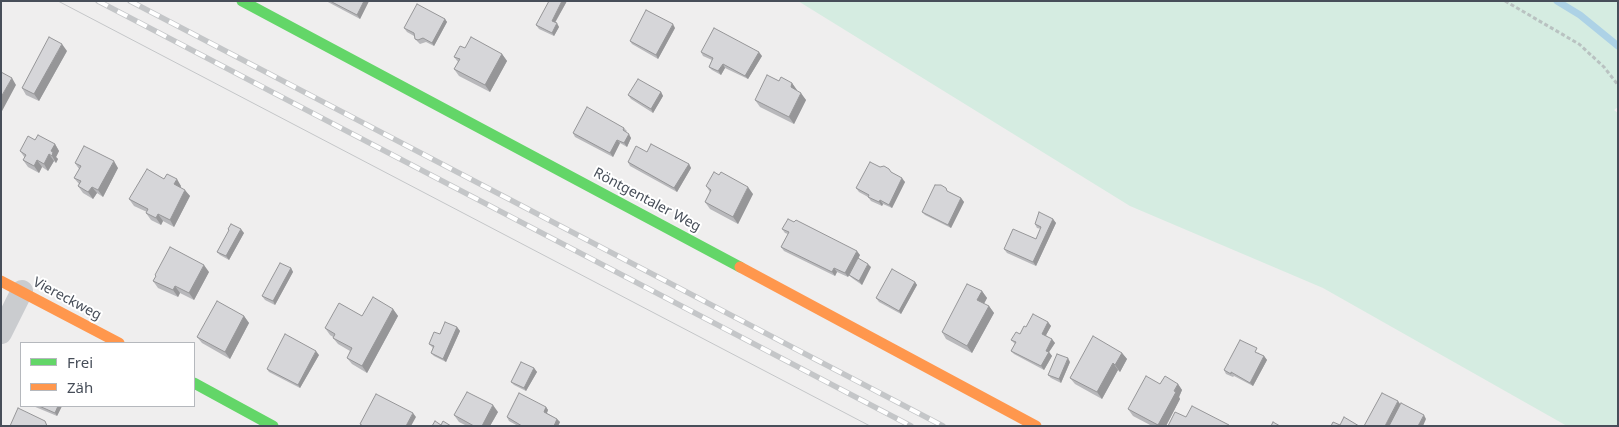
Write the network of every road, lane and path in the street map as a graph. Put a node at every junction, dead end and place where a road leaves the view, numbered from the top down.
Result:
1 (242, 1) edge
2 (1504, 1) edge
3 (1618, 85) edge
4 (1, 281) edge
5 (22, 292) junction
6 (1, 334) edge
7 (117, 342) edge
8 (195, 384) edge
9 (273, 426) edge
10 (1036, 426) edge

1 - 10 street, Röntgentaler Weg
2 - 3 path
4 - 5 street, Viereckweg
5 - 6 street
5 - 7 street, Viereckweg
8 - 9 street

